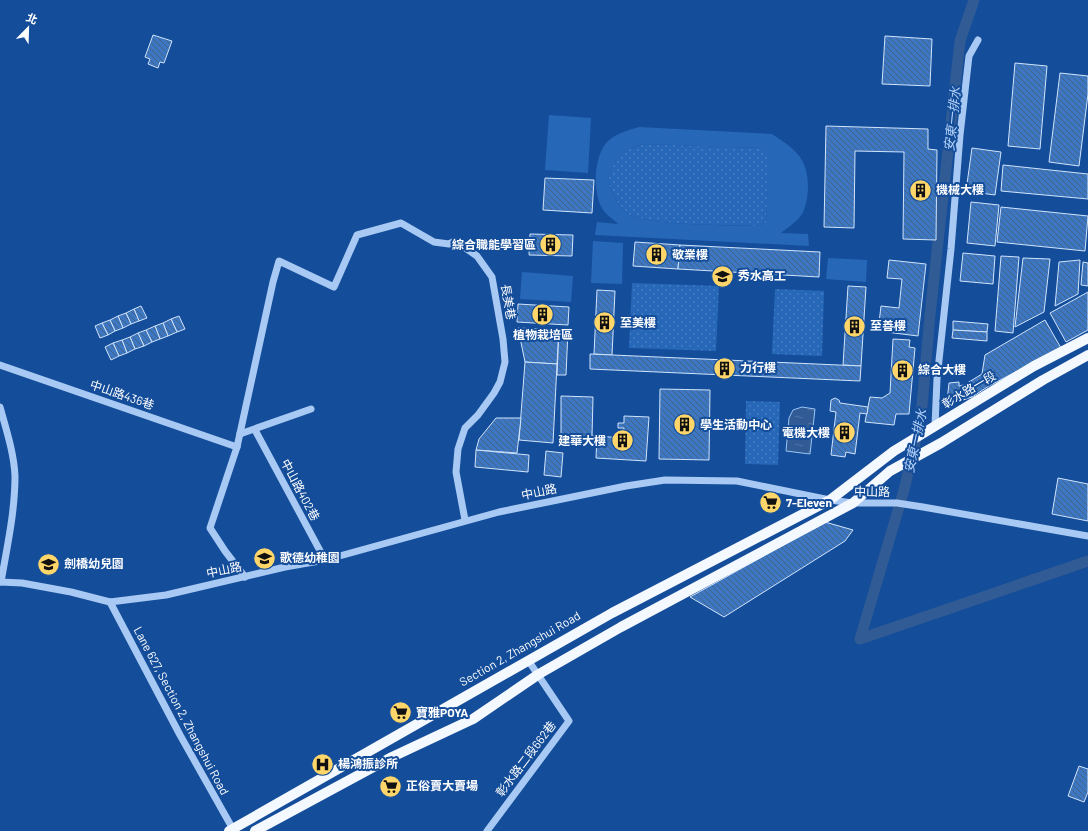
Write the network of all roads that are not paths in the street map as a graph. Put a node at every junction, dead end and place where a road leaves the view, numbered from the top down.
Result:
1 (978, 40) dead end
2 (1088, 338) edge
3 (1088, 355) edge
4 (0, 365) edge
5 (0, 407) edge
6 (311, 409) dead end
7 (932, 428) junction
8 (255, 430) junction
9 (240, 434) junction
10 (237, 447) junction
11 (830, 500) junction
12 (853, 503) junction
13 (464, 520) junction
14 (1088, 536) edge
15 (325, 560) junction
16 (245, 577) junction
17 (0, 582) edge
18 (110, 602) junction
19 (612, 613) junction
20 (621, 627) junction
21 (528, 660) junction
22 (539, 674) junction
23 (232, 830) edge
24 (255, 831) edge
25 (487, 831) edge

1 - 7 street
2 - 7 main road, 彰水路一段
3 - 12 main road
4 - 10 street, 中山路436巷
5 - 17 street
6 - 8 street
7 - 11 main road, 彰水路一段
8 - 9 street
8 - 15 street, 中山路402巷
9 - 10 street
9 - 13 street, 長美巷
10 - 16 street
11 - 12 street, 中山路
11 - 13 street, 中山路
11 - 19 main road, Section 2, Zhangshui Road
12 - 14 street, 中山路
12 - 20 main road
13 - 15 street, 中山路
15 - 16 street, 中山路
16 - 18 street, 中山路
17 - 18 street, 中山路
18 - 23 street, Lane 627, Section 2, Zhangshui Road
19 - 20 main road
19 - 21 main road, Section 2, Zhangshui Road
20 - 22 main road
21 - 22 street, 彰水路二段662巷
21 - 23 main road, Section 2, Zhangshui Road
22 - 24 main road
22 - 25 street, 彰水路二段662巷

